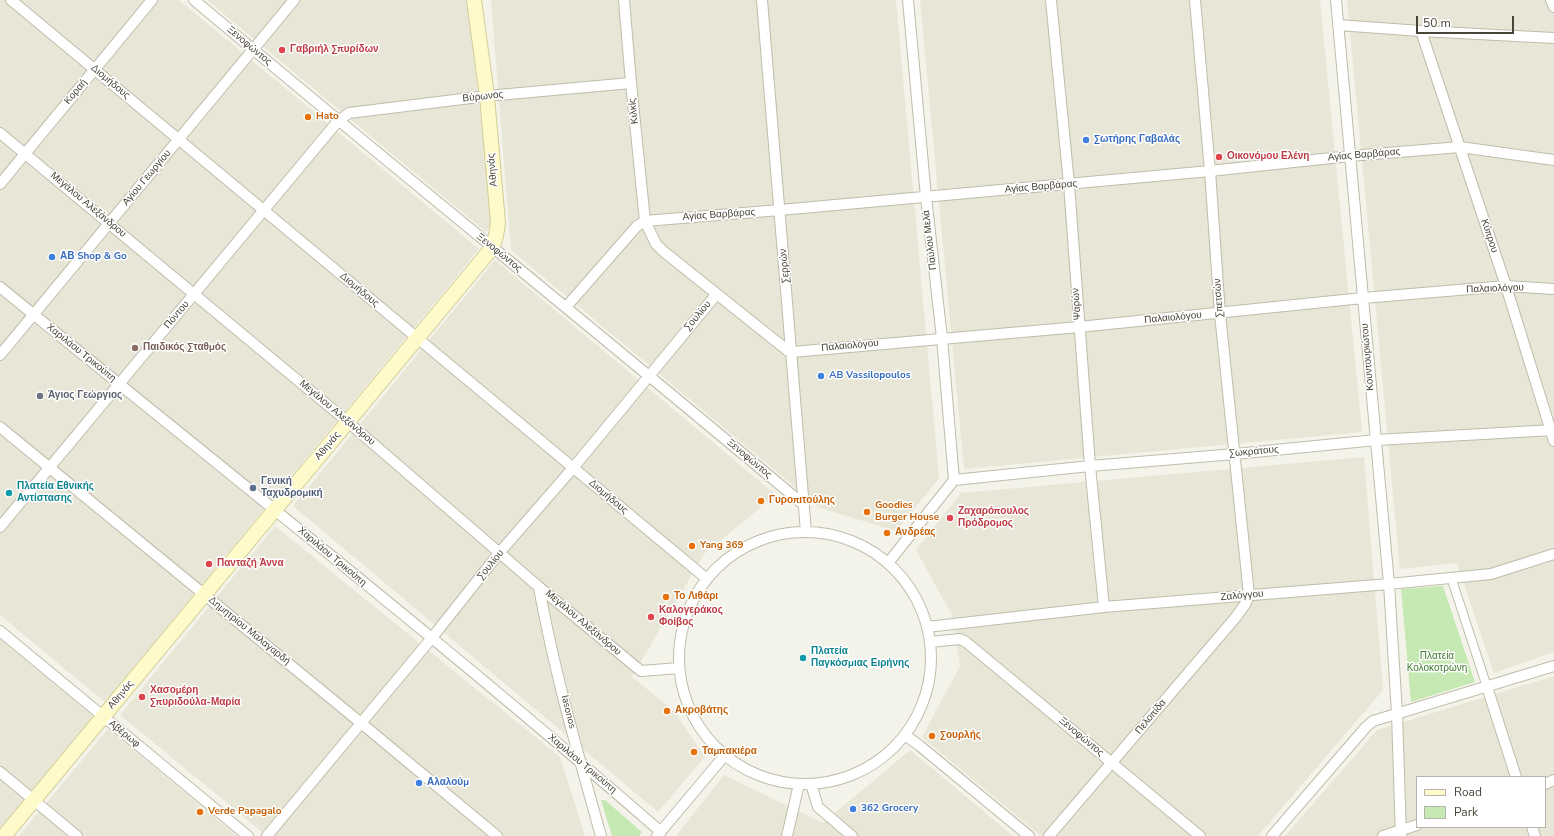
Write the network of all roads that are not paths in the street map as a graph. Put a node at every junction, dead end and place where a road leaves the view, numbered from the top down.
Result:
1 (10, 0) edge
2 (152, 0) edge
3 (194, 0) edge
4 (294, 0) edge
5 (474, 0) edge
6 (624, 0) edge
7 (762, 0) edge
8 (908, 0) edge
9 (1051, 0) edge
10 (1195, 0) edge
11 (1336, 0) edge
12 (1551, 0) edge
13 (1554, 7) edge
14 (1338, 25) junction
15 (1421, 31) junction
16 (1554, 38) edge
17 (254, 50) junction
18 (94, 70) junction
19 (631, 83) junction
20 (487, 96) junction
21 (338, 121) junction
22 (0, 132) edge
23 (179, 140) junction
24 (1460, 147) junction
25 (25, 153) junction
26 (1350, 156) junction
27 (1554, 160) edge
28 (1210, 171) junction
29 (0, 184) edge
30 (1069, 184) junction
31 (926, 197) junction
32 (780, 210) junction
33 (264, 211) junction
34 (645, 221) junction
35 (109, 224) junction
36 (492, 248) junction
37 (1506, 286) junction
38 (0, 287) edge
39 (1554, 289) edge
40 (195, 295) junction
41 (716, 295) junction
42 (1363, 298) junction
43 (566, 307) junction
44 (33, 314) junction
45 (1220, 314) junction
46 (1079, 327) junction
47 (417, 338) junction
48 (942, 338) junction
49 (792, 352) junction
50 (0, 355) edge
51 (650, 375) junction
52 (120, 384) junction
53 (348, 422) junction
54 (0, 427) edge
55 (1552, 430) edge
56 (1376, 440) junction
57 (1554, 441) edge
58 (1235, 454) junction
59 (1090, 466) junction
60 (50, 468) junction
61 (573, 468) junction
62 (954, 480) junction
63 (804, 505) junction
64 (275, 510) junction
65 (0, 527) edge
66 (806, 532) junction
67 (500, 552) junction
68 (1554, 554) edge
69 (888, 563) junction
70 (1451, 577) junction
71 (706, 579) junction
72 (1388, 584) junction
73 (539, 586) junction
74 (205, 594) junction
75 (1249, 595) junction
76 (1104, 607) junction
77 (959, 624) junction
78 (928, 627) junction
79 (0, 631) edge
80 (431, 639) junction
81 (960, 639) junction
82 (930, 642) junction
83 (1554, 666) edge
84 (680, 668) junction
85 (1487, 687) junction
86 (1397, 714) junction
87 (103, 717) junction
88 (361, 723) junction
89 (905, 735) junction
90 (725, 755) junction
91 (580, 761) junction
92 (1112, 763) junction
93 (0, 772) edge
94 (1516, 776) edge
95 (799, 784) junction
96 (811, 784) junction
97 (34, 800) junction
98 (1416, 825) edge
99 (1400, 833) edge
100 (659, 834) edge
101 (4, 836) edge
102 (77, 836) edge
103 (248, 836) edge
104 (267, 836) edge
105 (497, 836) edge
106 (601, 836) edge
107 (787, 836) edge
108 (852, 836) edge
109 (1029, 836) edge
110 (1048, 836) edge
111 (1200, 836) edge
112 (1272, 836) edge
113 (1383, 836) edge

1 - 18 street, Διομήδους
2 - 18 street, Κοραή
3 - 17 street, Ξενοφώντος
4 - 17 street, Αγίου Γεωργίου
5 - 20 main road, Αθηνάς
6 - 19 street, Κιλκίς
7 - 32 street, Σερρών
8 - 31 street, Παύλου Μελά
9 - 30 street, Ψαρών
10 - 28 street, Σπετσών
11 - 14 street, Κουντουριώτου
12 - 13 street
14 - 15 street
14 - 26 street, Κουντουριώτου
15 - 16 street
15 - 24 street, Κύπρου
17 - 21 street, Ξενοφώντος
17 - 23 street, Αγίου Γεωργίου
18 - 23 street, Διομήδους
18 - 25 street, Κοραή
19 - 20 street, Βύρωνος
19 - 34 street, Κιλκίς
20 - 21 street, Βύρωνος
20 - 36 main road, Αθηνάς
21 - 33 street, Πόντου
21 - 36 street, Ξενοφώντος
22 - 25 street, Μεγάλου Αλεξάνδρου
23 - 33 street, Διομήδους
23 - 35 street, Αγίου Γεωργίου
24 - 26 street, Αγίας Βαρβάρας
24 - 27 street, Αγίας Βαρβάρας
24 - 37 street, Κύπρου
25 - 29 street, Κοραή
25 - 35 street, Μεγάλου Αλεξάνδρου
26 - 28 street, Αγίας Βαρβάρας
26 - 42 street, Κουντουριώτου
28 - 30 street, Αγίας Βαρβάρας
28 - 45 street, Σπετσών
30 - 31 street, Αγίας Βαρβάρας
30 - 46 street, Ψαρών
31 - 32 street, Αγίας Βαρβάρας
31 - 48 street, Παύλου Μελά
32 - 34 street, Αγίας Βαρβάρας
32 - 49 street, Σερρών
33 - 40 street, Πόντου
33 - 47 street, Διομήδους
34 - 41 street, Κιλκίς
34 - 43 street
35 - 40 street, Μεγάλου Αλεξάνδρου
35 - 44 street, Αγίου Γεωργίου
36 - 43 street, Ξενοφώντος
36 - 47 main road, Αθηνάς
37 - 39 street, Παλαιολόγου
37 - 42 street, Παλαιολόγου
37 - 55 street, Κύπρου
38 - 44 street, Χαριλάου Τρικούπη
40 - 52 street, Πόντου
40 - 53 street, Μεγάλου Αλεξάνδρου
41 - 49 street, Κιλκίς
41 - 51 street, Σουλίου
42 - 45 street, Παλαιολόγου
42 - 56 street, Κουντουριώτου
43 - 51 street, Ξενοφώντος
44 - 50 street, Αγίου Γεωργίου
44 - 52 street, Χαριλάου Τρικούπη
45 - 46 street, Παλαιολόγου
45 - 58 street, Σπετσών
46 - 48 street, Παλαιολόγου
46 - 59 street, Ψαρών
47 - 53 main road, Αθηνάς
47 - 61 street, Διομήδους
48 - 49 street, Παλαιολόγου
48 - 62 street, Παύλου Μελά
49 - 63 street, Σερρών
51 - 61 street, Σουλίου
51 - 63 street, Ξενοφώντος
52 - 60 street, Πόντου
52 - 64 street, Χαριλάου Τρικούπη
53 - 64 main road, Αθηνάς
53 - 67 street, Μεγάλου Αλεξάνδρου
54 - 60 street, Δημητρίου Μαλαγαρδή
55 - 56 street, Σωκράτους
55 - 57 street, Κύπρου
56 - 58 street, Σωκράτους
56 - 72 street, Κουντουριώτου
58 - 59 street, Σωκράτους
58 - 75 street, Σπετσών
59 - 62 street, Σωκράτους
59 - 76 street, Ψαρών
60 - 65 street, Πόντου
60 - 74 street, Δημητρίου Μαλαγαρδή
61 - 67 street, Σουλίου
61 - 71 street, Διομήδους
62 - 69 street
63 - 66 street, Σερρών
64 - 74 main road, Αθηνάς
64 - 80 street, Χαριλάου Τρικούπη
66 - 69 street
66 - 71 street
67 - 73 street, Μεγάλου Αλεξάνδρου
67 - 80 street, Σουλίου
68 - 70 street, Ζαλόγγου
69 - 78 street
70 - 72 street, Ζαλόγγου
70 - 85 street
71 - 84 street
72 - 75 street, Ζαλόγγου
72 - 86 street, Κουντουριώτου
73 - 84 street, Μεγάλου Αλεξάνδρου
73 - 91 street, Iasonos
74 - 87 main road, Αθηνάς
74 - 88 street, Δημητρίου Μαλαγαρδή
75 - 76 street, Ζαλόγγου
75 - 92 street, Πελοπίδα
76 - 77 street, Ζαλόγγου
77 - 78 street, Ζαλόγγου
77 - 81 street
78 - 82 street
79 - 87 street, Αβέρωφ
80 - 88 street, Σουλίου
80 - 91 street, Χαριλάου Τρικούπη
81 - 82 street
81 - 92 street, Ξενοφώντος
82 - 89 street
83 - 85 street
84 - 90 street
85 - 86 street
85 - 94 street
86 - 99 street, Κουντουριώτου
86 - 112 street
87 - 97 main road, Αθηνάς
87 - 103 street, Αβέρωφ
88 - 104 street, Σουλίου
88 - 105 street, Δημητρίου Μαλαγαρδή
89 - 96 street
89 - 109 street
90 - 95 street
90 - 100 street
91 - 100 street, Χαριλάου Τρικούπη
91 - 106 street, Iasonos
92 - 110 street, Πελοπίδα
92 - 111 street, Ξενοφώντος
93 - 97 street
95 - 96 street
95 - 107 street
96 - 108 street
97 - 101 main road, Αθηνάς
97 - 102 street
98 - 99 street
99 - 113 street

